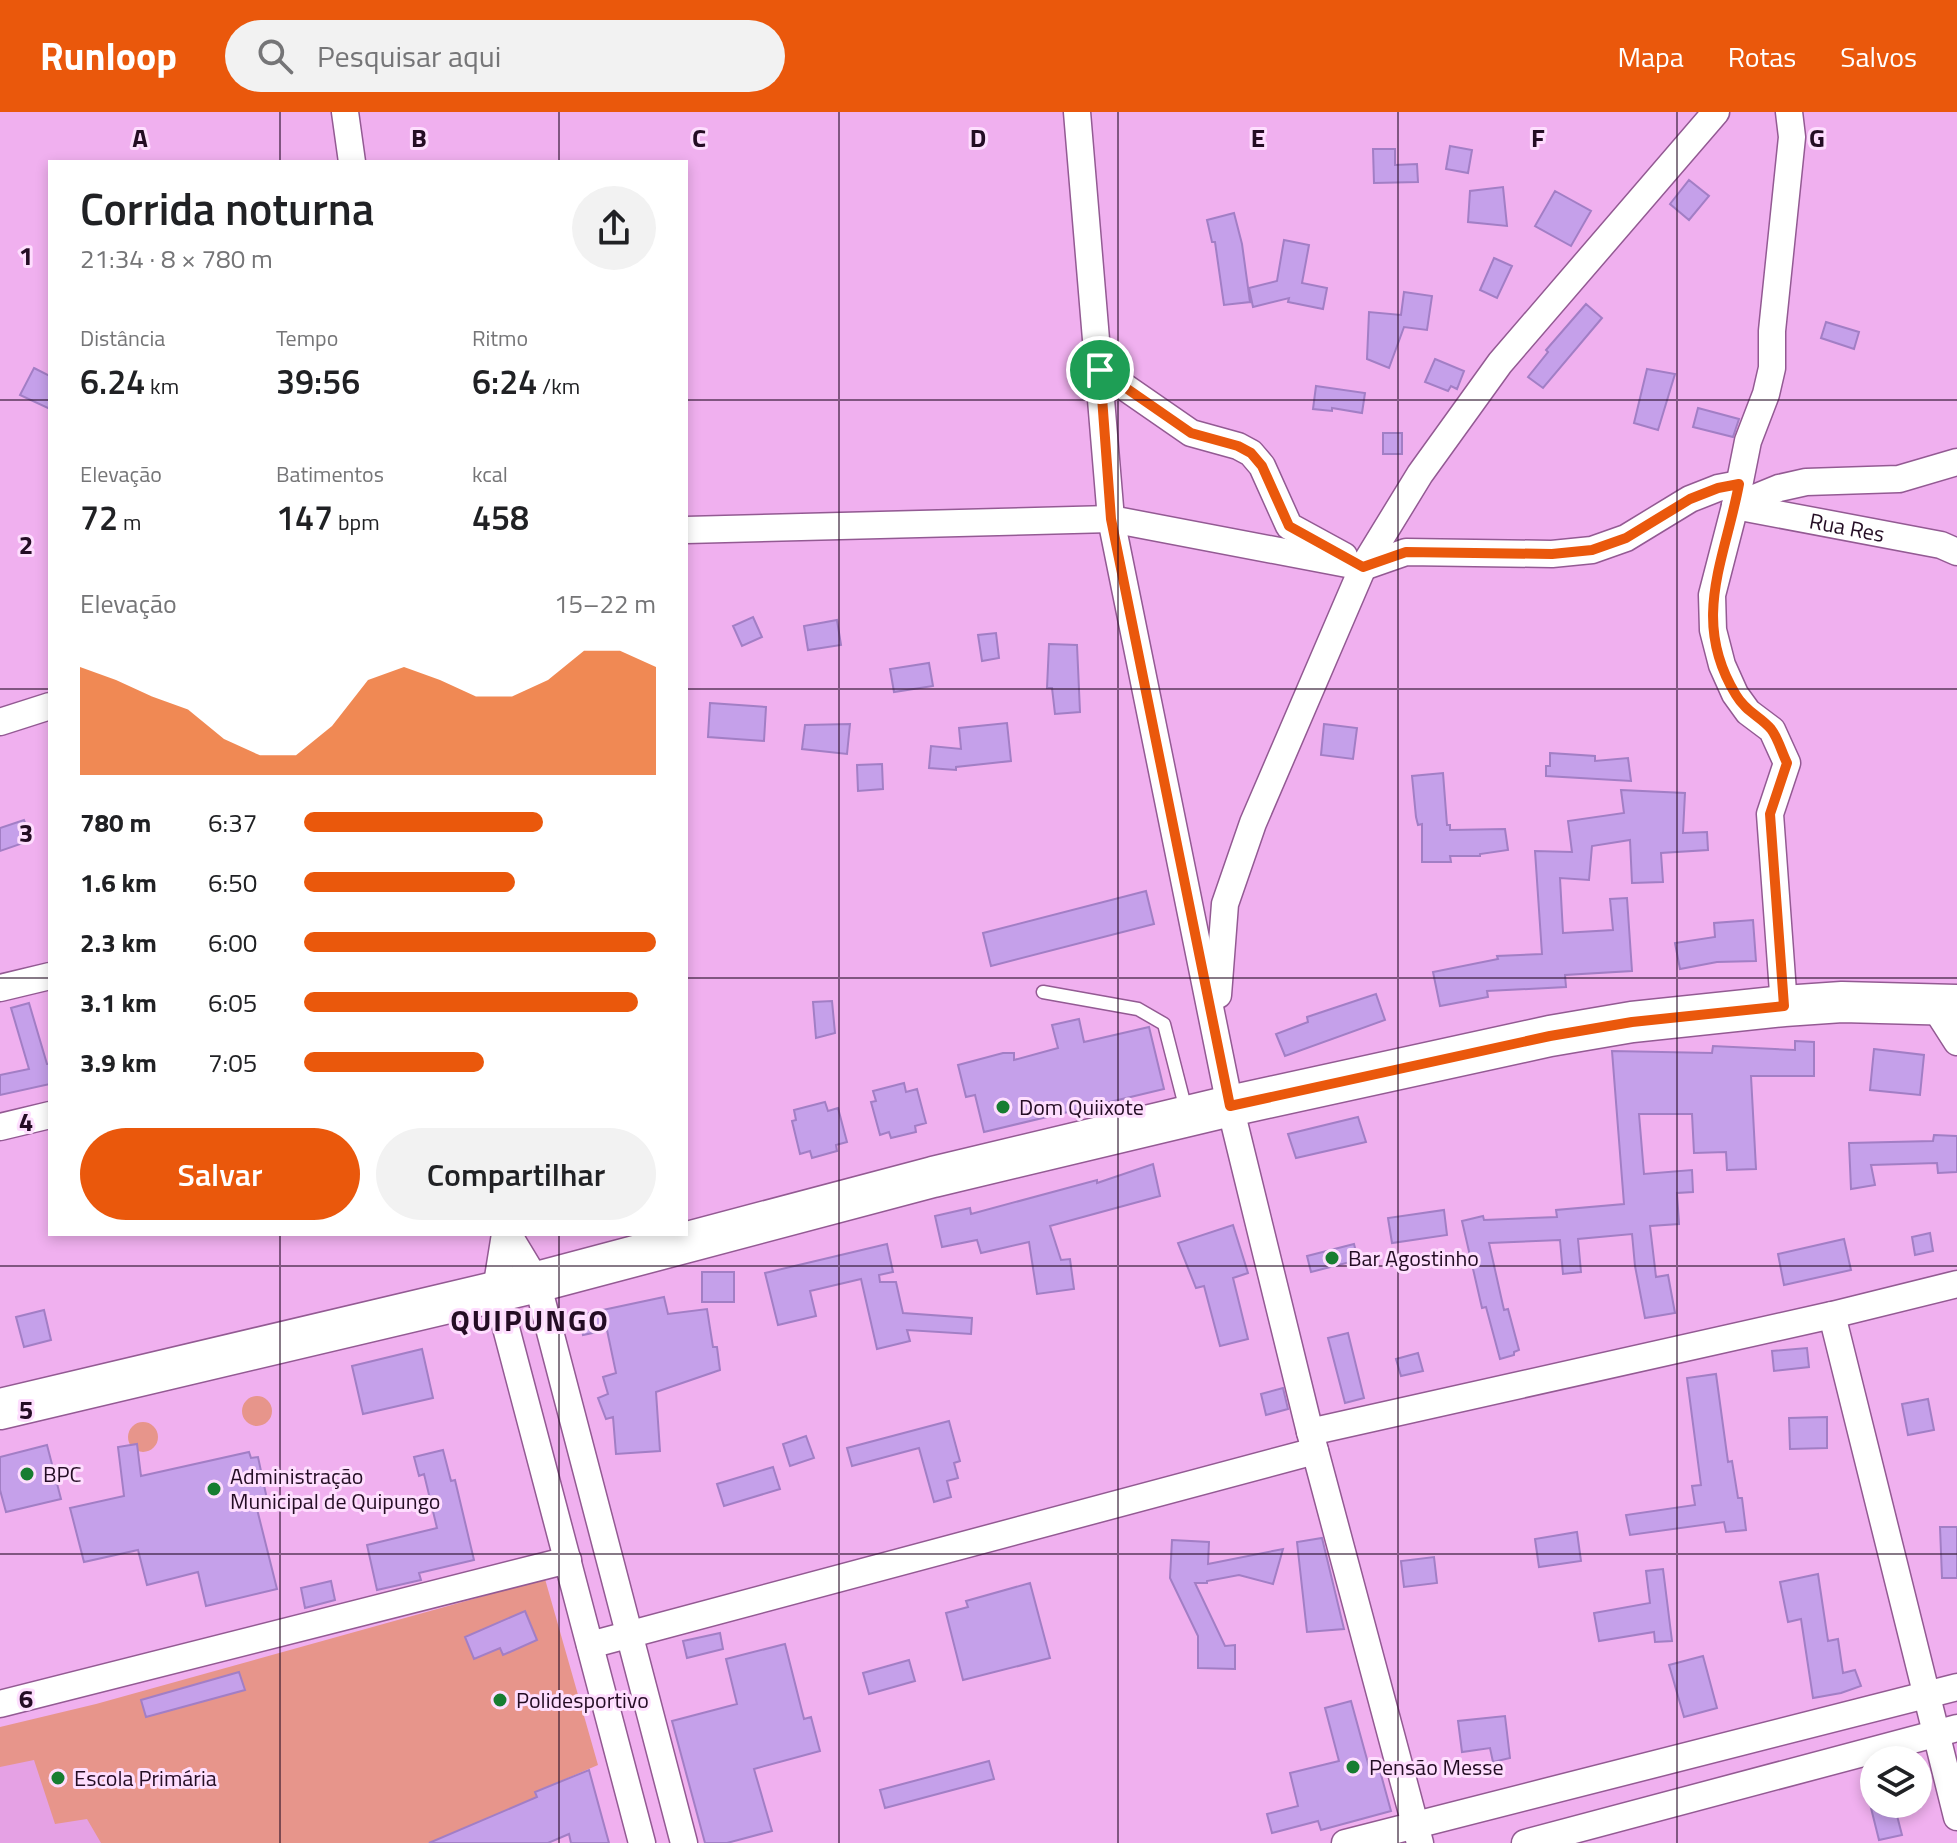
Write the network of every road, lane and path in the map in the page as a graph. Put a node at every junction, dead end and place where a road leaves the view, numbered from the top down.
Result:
1 (345, 112) edge
2 (1077, 112) edge
3 (1716, 112) edge
4 (1789, 112) edge
5 (352, 160) edge
6 (1100, 370) junction
7 (1957, 462) edge
8 (1737, 495) junction
9 (1111, 519) junction
10 (688, 530) edge
11 (1957, 552) edge
12 (1363, 567) junction
13 (48, 707) edge
14 (0, 722) edge
15 (48, 976) edge
16 (0, 988) edge
17 (1043, 992) dead end
18 (1945, 1004) edge
19 (1784, 1006) junction
20 (1216, 1027) junction
21 (1957, 1042) edge
22 (1230, 1106) junction
23 (48, 1115) edge
24 (1187, 1117) junction
25 (0, 1127) edge
26 (506, 1236) edge
27 (507, 1236) edge
28 (537, 1282) junction
29 (1957, 1284) edge
30 (496, 1290) junction
31 (1832, 1315) junction
32 (0, 1409) edge
33 (1313, 1441) junction
34 (568, 1560) junction
35 (629, 1634) junction
36 (590, 1645) junction
37 (1957, 1687) edge
38 (1926, 1694) junction
39 (0, 1704) edge
40 (1947, 1731) edge
41 (1957, 1817) edge
42 (1417, 1834) edge
43 (642, 1843) edge
44 (684, 1843) edge
45 (1345, 1843) edge
46 (1525, 1843) edge

1 - 5 street
2 - 6 street
3 - 12 street
4 - 8 street
6 - 9 street
6 - 12 street
7 - 8 street
8 - 11 street, Rua Res
8 - 12 street
8 - 19 street
9 - 10 street
9 - 12 street
9 - 20 street
12 - 20 street
13 - 14 street
15 - 16 street
17 - 24 lane
18 - 19 main road
18 - 21 street
19 - 22 main road
20 - 22 street
22 - 24 main road
22 - 33 street
23 - 25 street
24 - 28 main road
26 - 30 street
27 - 28 street
28 - 30 main road
28 - 35 street
29 - 31 street
30 - 32 main road
30 - 34 street
31 - 33 street
31 - 38 street
33 - 35 street
33 - 42 street
34 - 36 street
34 - 39 street
35 - 36 street
35 - 44 street
36 - 43 street
37 - 38 street
38 - 40 street
38 - 42 street
40 - 41 street
40 - 46 street
42 - 45 street

